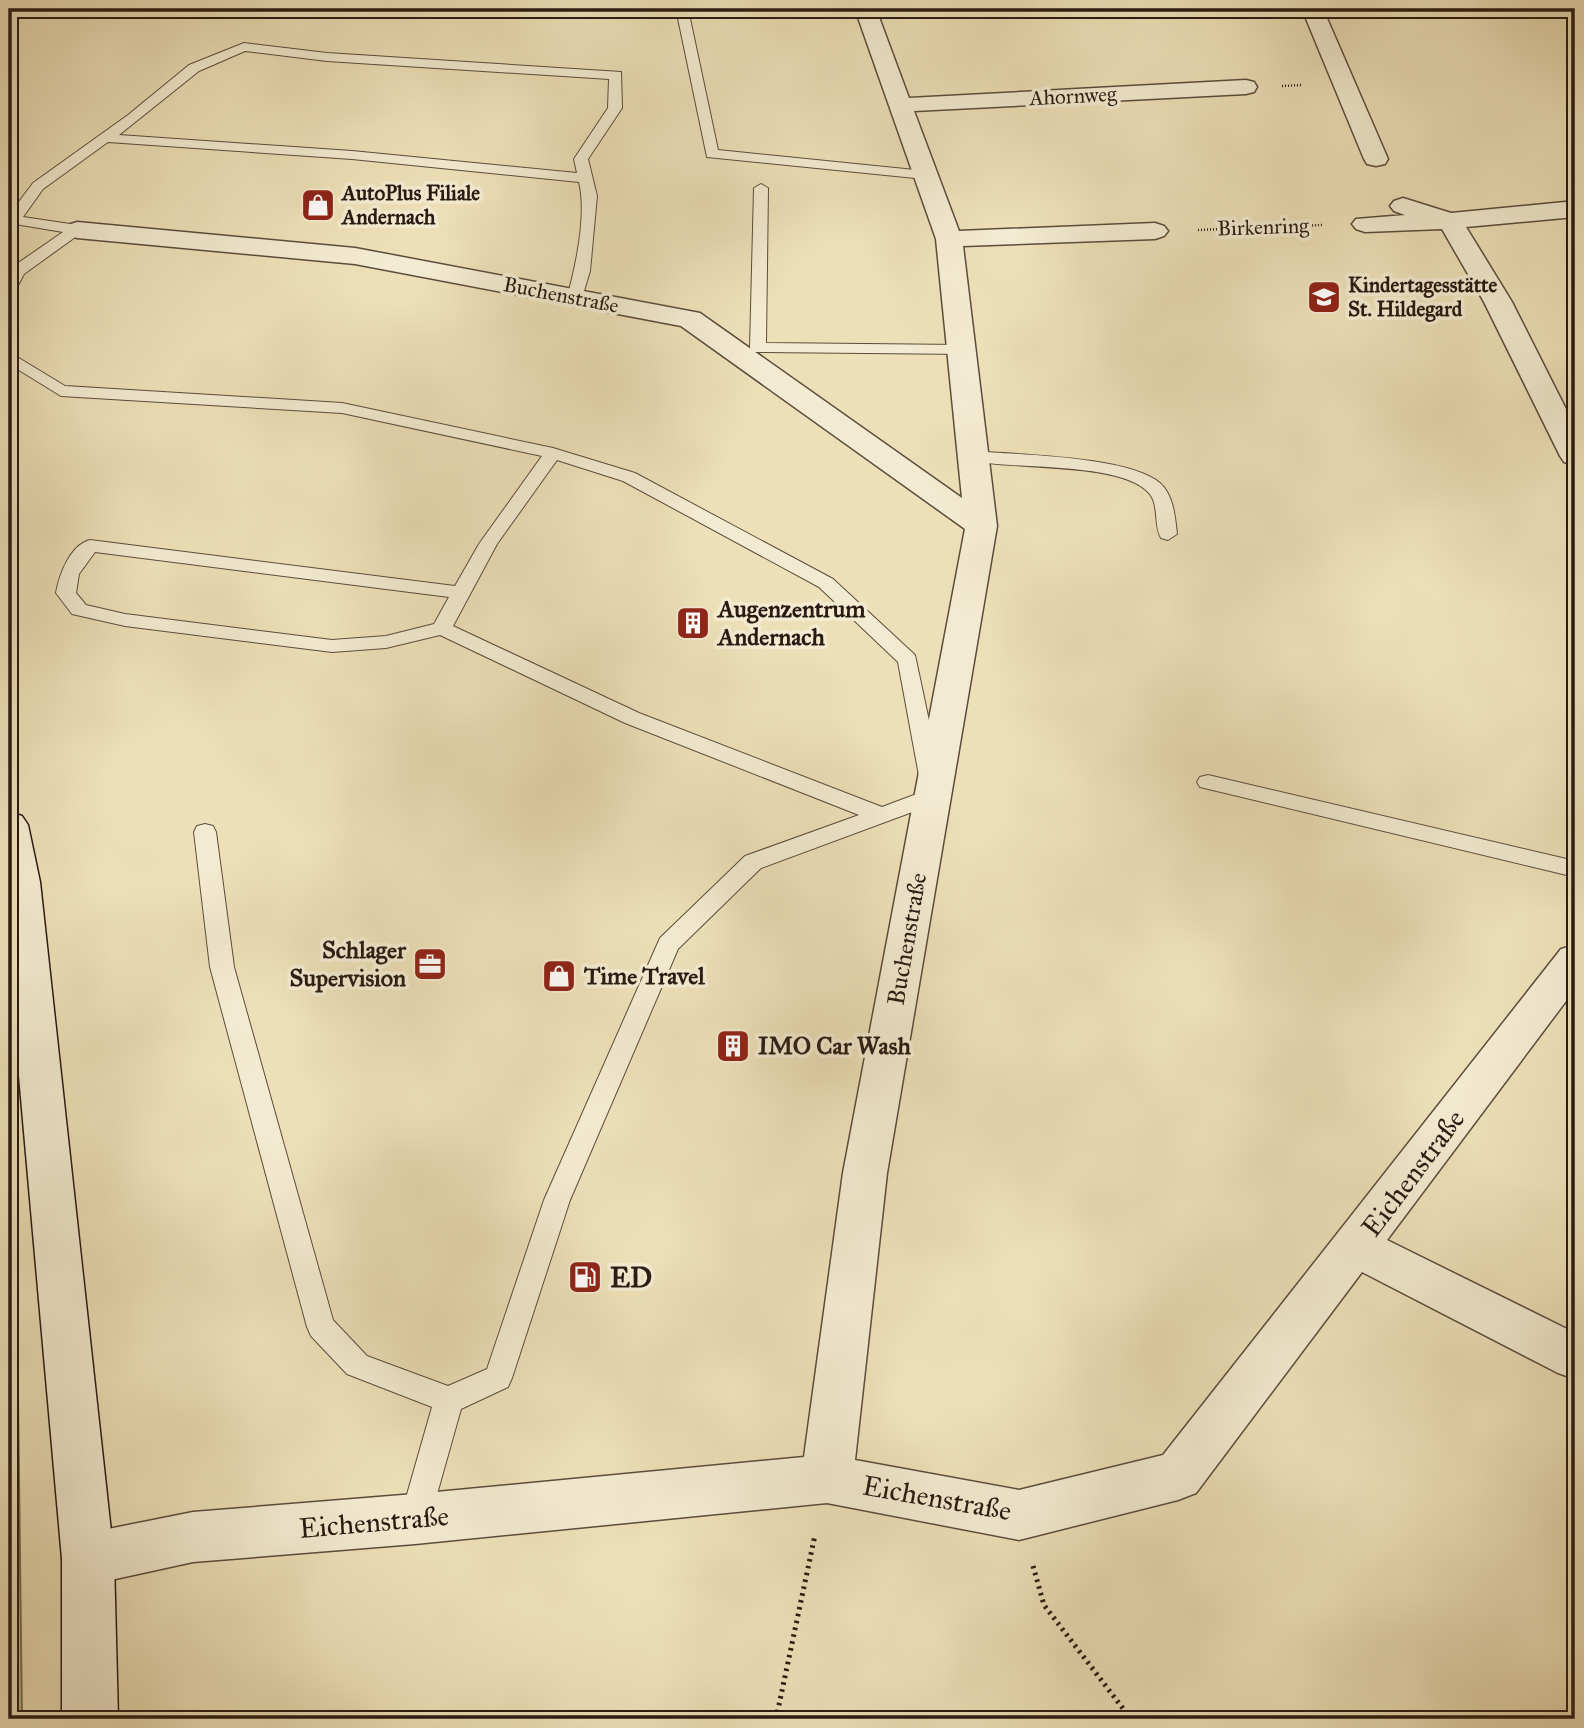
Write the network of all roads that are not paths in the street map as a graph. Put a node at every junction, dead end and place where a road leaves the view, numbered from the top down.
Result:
1 (23, 9) edge
2 (682, 9) edge
3 (865, 9) edge
4 (1312, 9) edge
5 (9, 14) edge
6 (1246, 87) road end
7 (899, 105) junction
8 (106, 138) junction
9 (1376, 159) dead end
10 (926, 175) junction
11 (586, 178) junction
12 (761, 188) dead end
13 (1403, 206) dead end
14 (1575, 209) edge
15 (1450, 221) junction
16 (1365, 223) road end
17 (77, 230) junction
18 (1155, 231) road end
19 (949, 239) junction
20 (9, 288) edge
21 (575, 298) junction
22 (962, 350) junction
23 (9, 357) edge
24 (553, 453) junction
25 (973, 456) junction
26 (1575, 456) edge
27 (981, 526) junction
28 (1168, 534) dead end
29 (462, 593) junction
30 (442, 628) junction
31 (1208, 782) dead end
32 (934, 796) junction
33 (881, 815) junction
34 (9, 825) edge
35 (205, 832) dead end
36 (1575, 869) edge
37 (1575, 960) edge
38 (1357, 1247) junction
39 (1575, 1357) edge
40 (449, 1400) junction
41 (827, 1479) junction
42 (415, 1519) junction
43 (88, 1559) junction
44 (90, 1719) edge

1 - 5 lane
2 - 10 lane
3 - 7 street, Buchenstraße
4 - 9 street
6 - 7 street, Ahornweg
7 - 10 street, Buchenstraße
8 - 11 lane
8 - 11 lane
8 - 17 lane
10 - 19 street, Buchenstraße
11 - 21 lane
12 - 22 lane
13 - 15 street
14 - 15 street
15 - 16 street
15 - 26 street
17 - 20 lane
17 - 21 street, Buchenstraße
18 - 19 street
19 - 22 street, Buchenstraße
21 - 27 street, Buchenstraße
22 - 25 street, Buchenstraße
23 - 24 lane
24 - 29 lane
24 - 32 lane
25 - 27 street, Buchenstraße
25 - 28 lane
27 - 32 street, Buchenstraße
29 - 30 lane
29 - 30 lane
30 - 33 lane
31 - 36 lane
32 - 33 lane
32 - 41 street, Buchenstraße
33 - 40 lane
34 - 43 street
35 - 40 lane
37 - 38 street, Eichenstraße
38 - 39 street
38 - 41 street, Eichenstraße
40 - 42 lane
41 - 42 street, Eichenstraße
42 - 43 street, Eichenstraße
43 - 44 street

